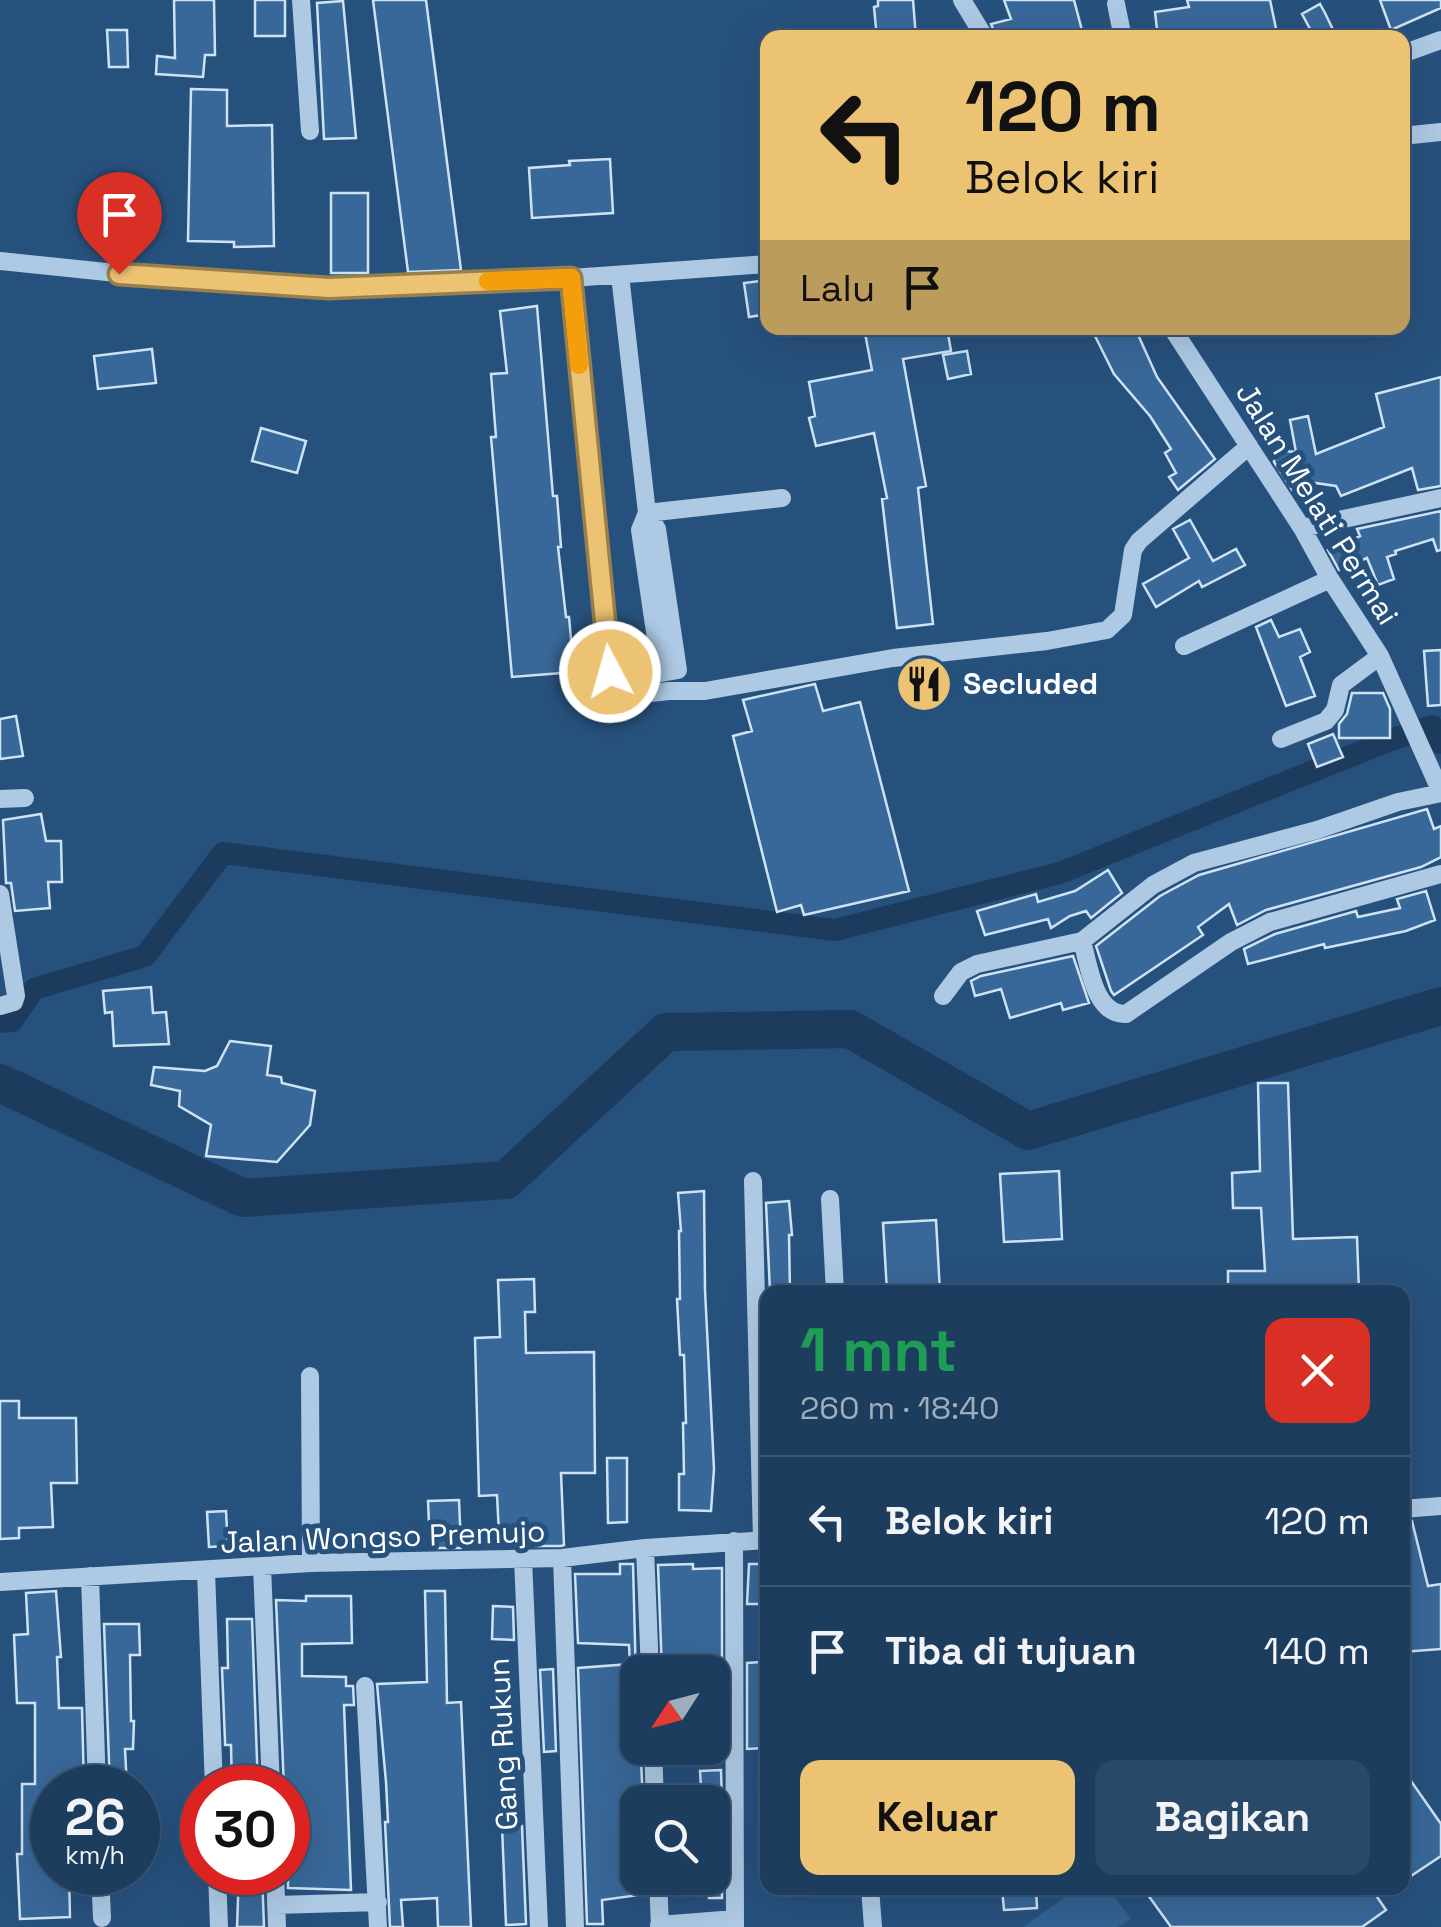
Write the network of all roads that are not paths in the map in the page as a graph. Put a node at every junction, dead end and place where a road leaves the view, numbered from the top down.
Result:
1 (301, 0) edge
2 (962, 0) edge
3 (1135, 0) edge
4 (1115, 2) edge
5 (980, 30) edge
6 (1121, 30) edge
7 (1441, 40) edge
8 (1410, 51) edge
9 (310, 131) dead end
10 (1441, 132) edge
11 (1410, 135) edge
12 (0, 261) edge
13 (760, 265) edge
14 (620, 275) junction
15 (571, 278) junction
16 (1177, 335) edge
17 (1249, 446) junction
18 (782, 498) dead end
19 (1441, 498) edge
20 (647, 513) junction
21 (1302, 528) junction
22 (1330, 579) junction
23 (1184, 646) dead end
24 (1380, 656) junction
25 (610, 672) dead end
26 (614, 697) dead end
27 (1281, 739) dead end
28 (1441, 793) edge
29 (25, 798) dead end
30 (0, 799) edge
31 (1441, 874) edge
32 (0, 894) edge
33 (1082, 941) junction
34 (942, 996) dead end
35 (0, 1006) edge
36 (753, 1182) dead end
37 (830, 1198) dead end
38 (836, 1285) edge
39 (310, 1376) dead end
40 (760, 1410) edge
41 (1441, 1506) edge
42 (1410, 1508) edge
43 (760, 1540) edge
44 (734, 1541) junction
45 (646, 1548) junction
46 (562, 1558) junction
47 (522, 1559) junction
48 (311, 1563) junction
49 (262, 1566) junction
50 (206, 1571) junction
51 (90, 1576) junction
52 (0, 1582) edge
53 (649, 1655) edge
54 (365, 1686) dead end
55 (96, 1765) edge
56 (213, 1765) edge
57 (270, 1765) edge
58 (101, 1895) edge
59 (219, 1895) edge
60 (276, 1895) edge
61 (659, 1895) edge
62 (870, 1895) edge
63 (378, 1902) junction
64 (276, 1905) junction
65 (102, 1918) dead end
66 (735, 1923) edge
67 (660, 1926) edge
68 (220, 1927) edge
69 (277, 1927) edge
70 (378, 1927) edge
71 (539, 1927) edge
72 (575, 1927) edge
73 (872, 1927) edge

1 - 9 street
2 - 5 street
3 - 4 street
4 - 6 street
7 - 8 street
10 - 11 street
12 - 15 street
13 - 14 street
14 - 15 street
14 - 20 street
15 - 25 street
16 - 17 street, Jalan Melati Permai
17 - 21 street, Jalan Melati Permai
17 - 26 street
18 - 20 street
19 - 21 street
20 - 20 street
21 - 22 street, Jalan Melati Permai
22 - 23 street
22 - 24 street, Jalan Melati Permai
24 - 27 street
24 - 28 street, Jalan Melati Permai
28 - 33 street
29 - 30 street
31 - 33 street
32 - 35 street
33 - 34 street
36 - 40 street
37 - 38 street
39 - 48 street
41 - 42 street
43 - 44 street, Jalan Wongso Premujo
44 - 45 street, Jalan Wongso Premujo
44 - 66 street
45 - 46 street, Jalan Wongso Premujo
45 - 53 street
46 - 47 street, Jalan Wongso Premujo
46 - 72 street
47 - 48 street, Jalan Wongso Premujo
47 - 71 street, Gang Rukun
48 - 49 street, Jalan Wongso Premujo
49 - 50 street, Jalan Wongso Premujo
49 - 57 street
50 - 51 street, Jalan Wongso Premujo
50 - 56 street
51 - 52 street, Jalan Wongso Premujo
51 - 55 street
54 - 63 street
58 - 65 street
59 - 68 street
60 - 64 street
61 - 67 street
62 - 73 street
63 - 64 street
63 - 70 street
64 - 69 street
66 - 67 street

